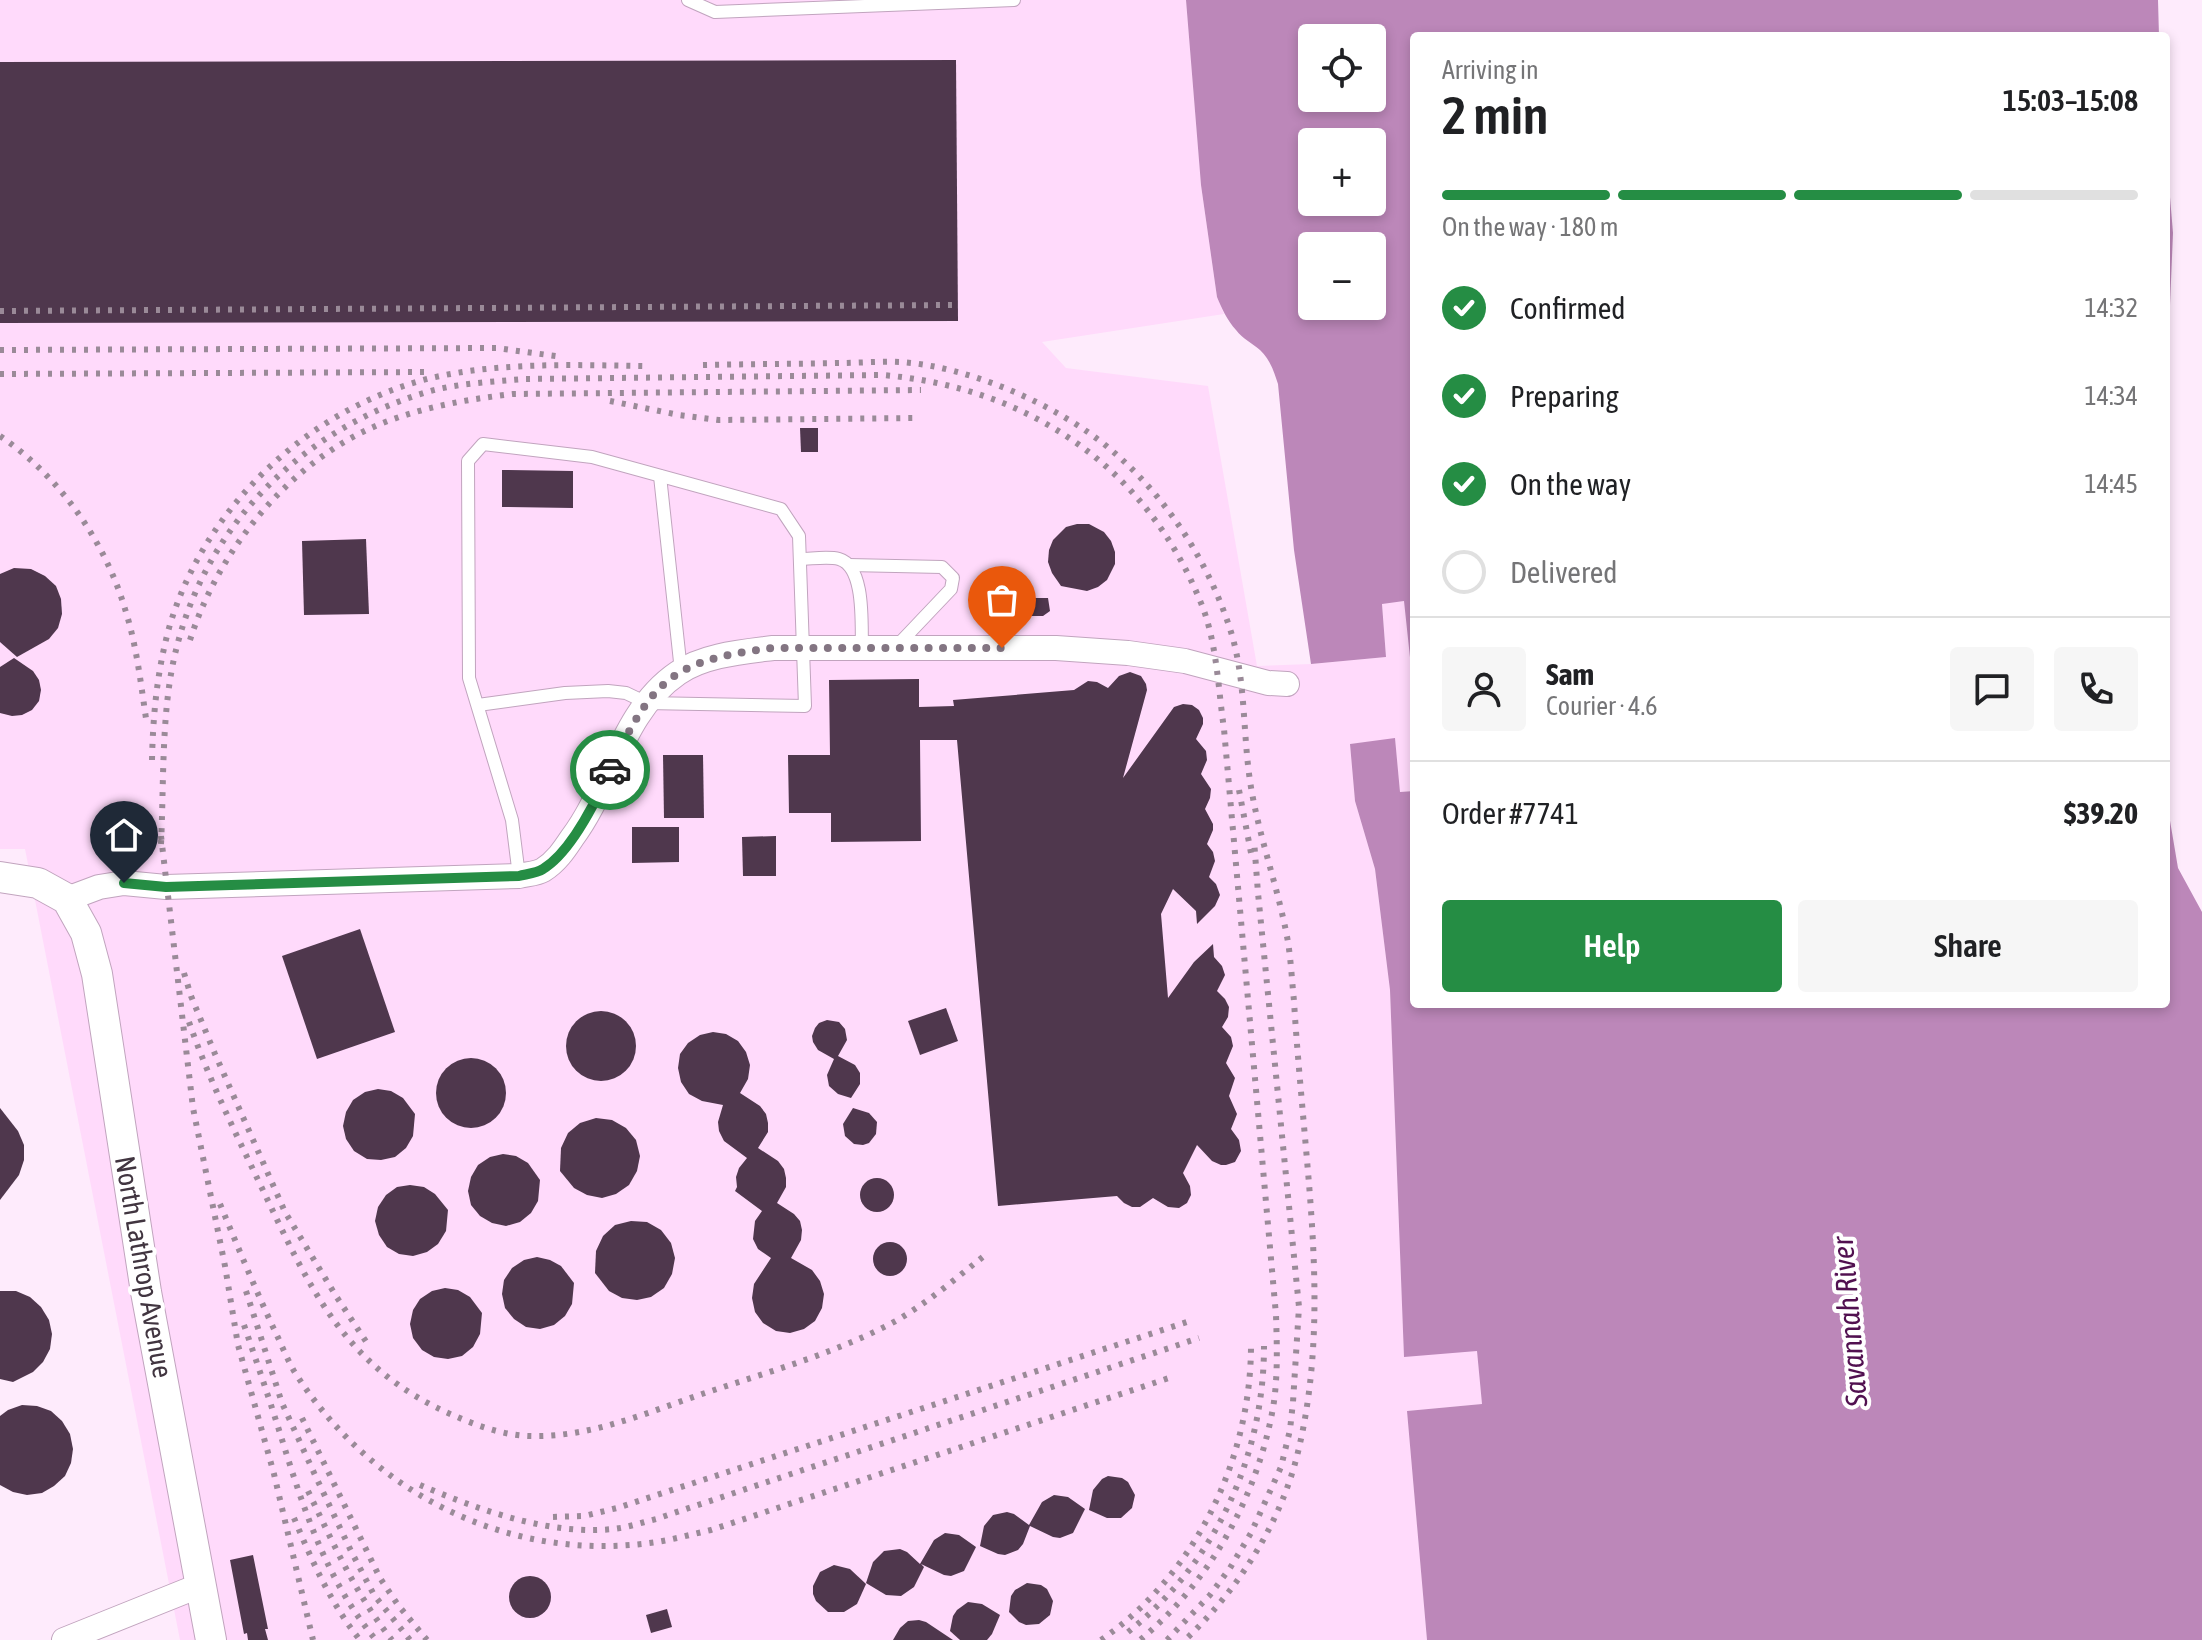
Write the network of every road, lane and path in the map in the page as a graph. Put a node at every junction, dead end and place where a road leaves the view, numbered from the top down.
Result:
1 (688, 0) edge
2 (1014, 0) edge
3 (660, 476) junction
4 (800, 559) junction
5 (849, 565) junction
6 (804, 648) junction
7 (862, 648) junction
8 (895, 648) junction
9 (681, 671) junction
10 (1287, 684) dead end
11 (647, 703) junction
12 (478, 705) junction
13 (519, 876) junction
14 (0, 877) edge
15 (67, 899) junction
16 (201, 1585) junction
17 (64, 1640) edge
18 (211, 1640) edge

1 - 2 lane
3 - 4 lane
3 - 9 lane
3 - 12 lane
4 - 5 lane
4 - 6 lane
5 - 7 lane
5 - 8 lane
6 - 7 street
6 - 9 street
6 - 11 lane
7 - 8 street
8 - 10 street
9 - 11 street
11 - 12 lane
11 - 13 street
12 - 13 lane
13 - 15 street
14 - 15 street
15 - 16 street, North Lathrop Avenue
16 - 17 street
16 - 18 street, North Lathrop Avenue

